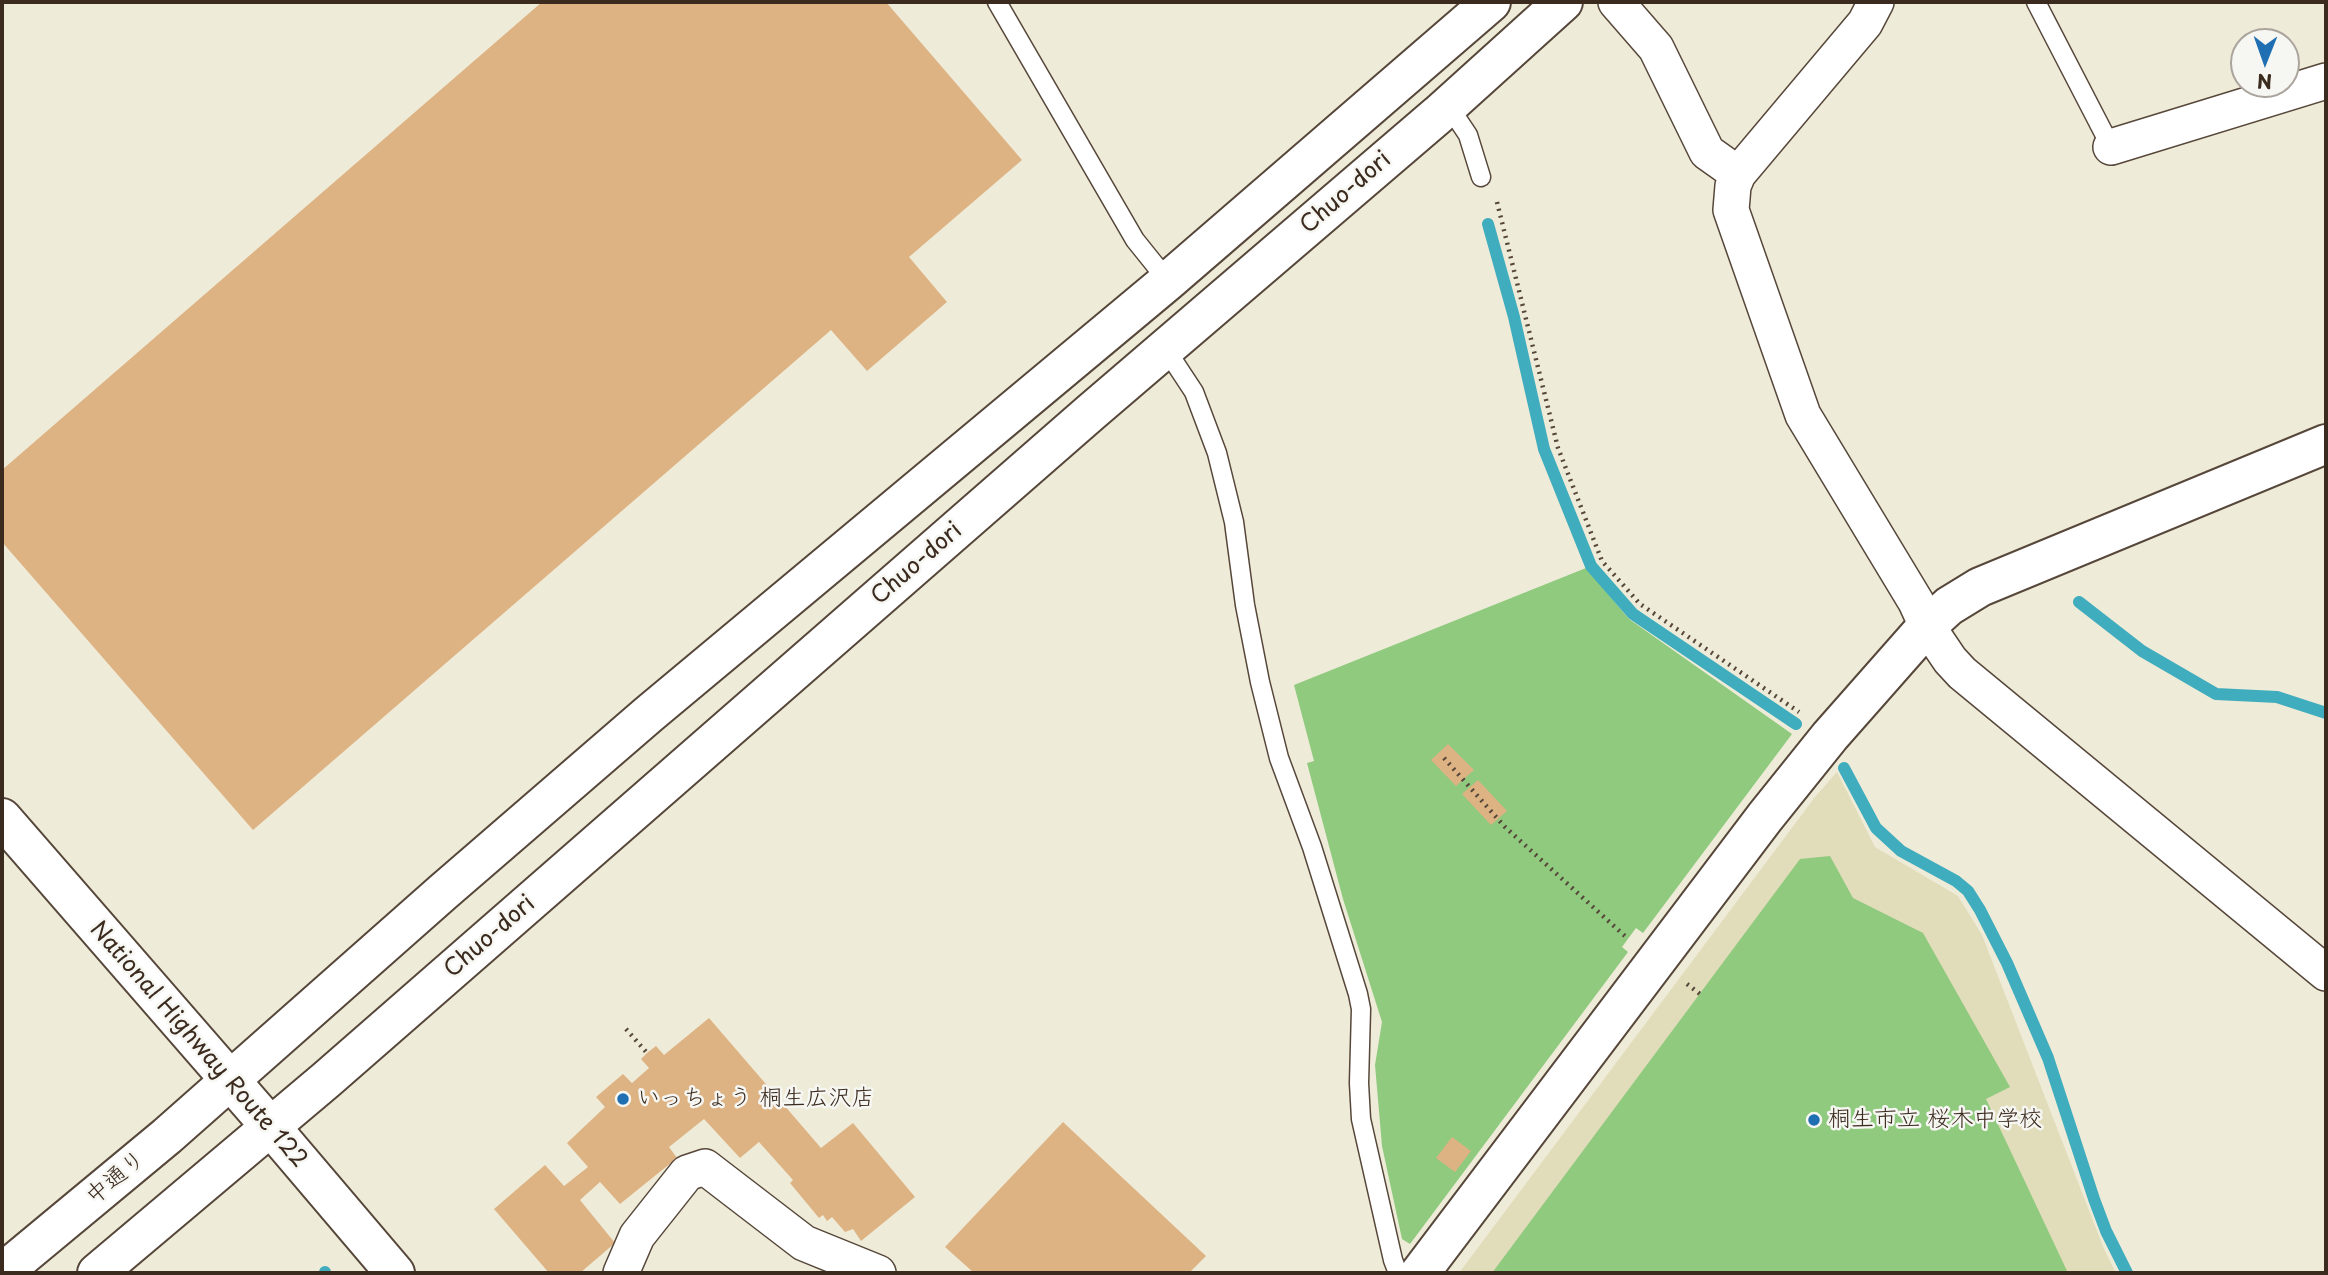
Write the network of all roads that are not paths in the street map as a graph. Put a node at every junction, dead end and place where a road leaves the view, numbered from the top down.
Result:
1 (997, 2) edge
2 (1491, 2) edge
3 (1563, 2) edge
4 (1616, 2) edge
5 (2036, 2) edge
6 (1882, 4) edge
7 (2326, 81) edge
8 (1448, 105) junction
9 (2111, 147) joint
10 (1738, 174) junction
11 (1481, 177) road end
12 (1168, 281) junction
13 (1165, 348) junction
14 (2326, 444) edge
15 (1927, 626) junction
16 (2, 818) edge
17 (2326, 973) edge
18 (229, 1080) junction
19 (270, 1126) junction
20 (2, 1273) edge
21 (97, 1273) edge
22 (394, 1273) edge
23 (621, 1273) edge
24 (878, 1273) edge
25 (1398, 1273) edge
26 (1420, 1273) edge

1 - 12 lane
2 - 12 main road
3 - 8 main road, Chuo-dori
4 - 10 street
5 - 9 lane
6 - 10 street
7 - 9 street
8 - 11 lane
8 - 13 main road, Chuo-dori
10 - 15 street
12 - 18 main road
13 - 19 main road, Chuo-dori
13 - 25 lane
14 - 15 main road
15 - 17 street
15 - 26 main road
16 - 18 main road, National Highway Route 122
18 - 19 main road, National Highway Route 122
18 - 20 main road, 中通り
19 - 21 main road
19 - 22 main road, National Highway Route 122
23 - 24 street

